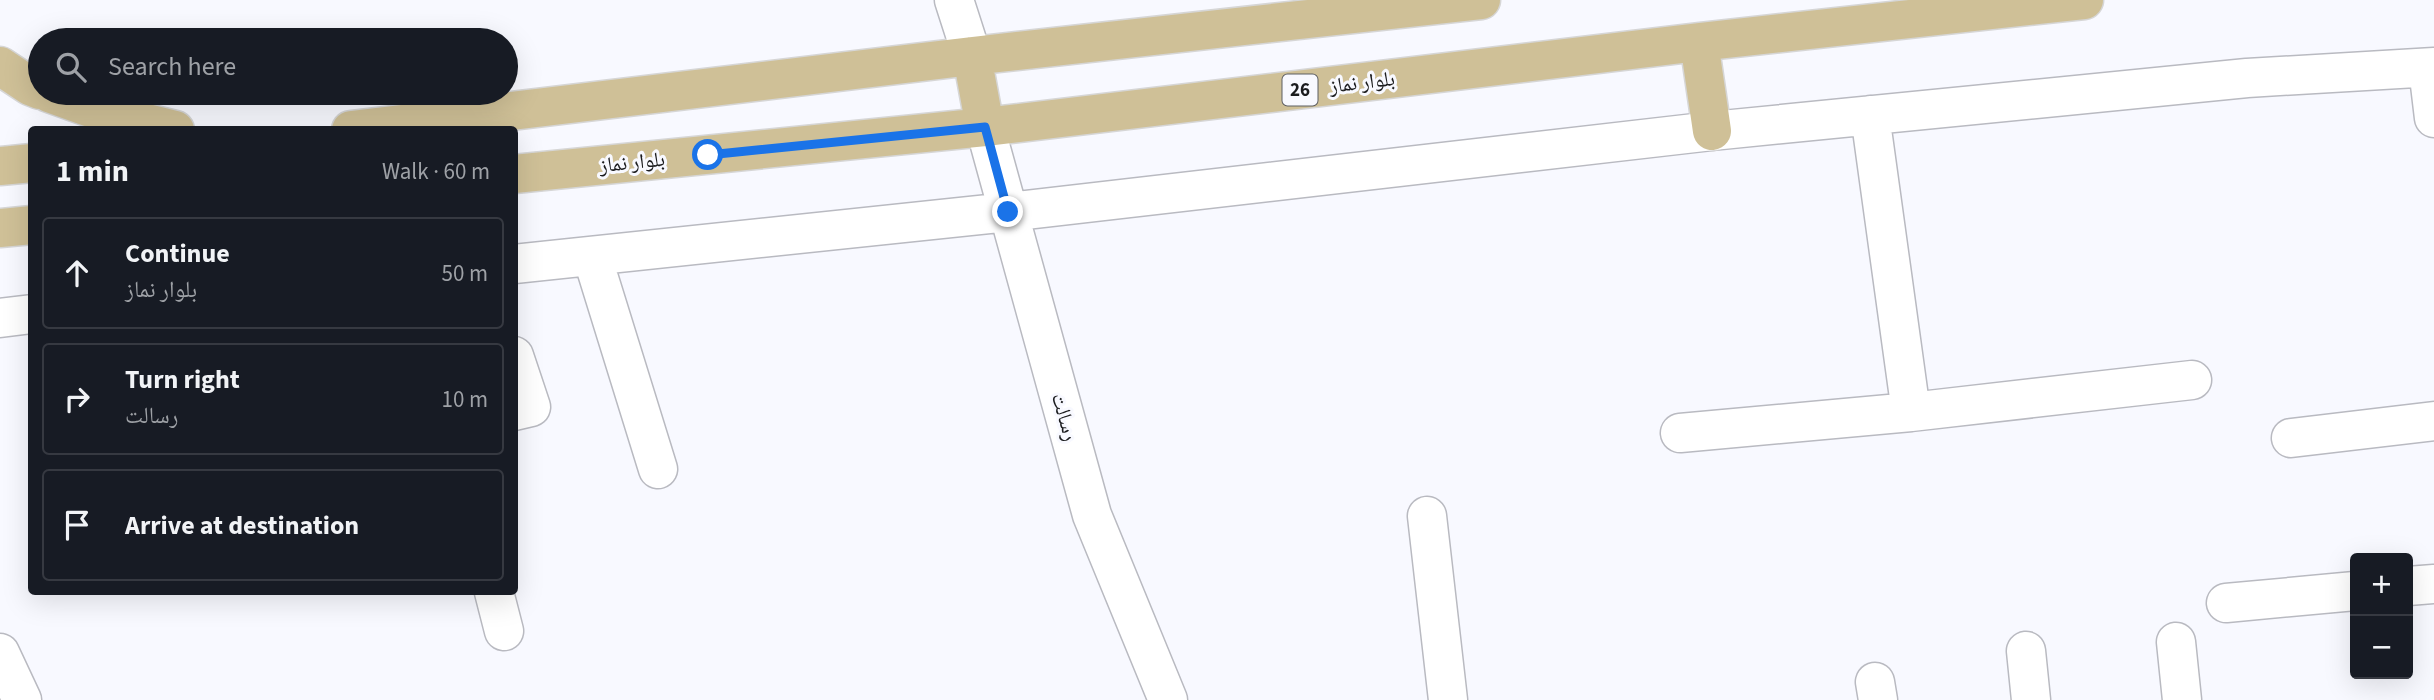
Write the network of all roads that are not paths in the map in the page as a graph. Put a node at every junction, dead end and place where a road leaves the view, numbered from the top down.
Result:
1 (954, 0) edge
2 (1481, 0) edge
3 (2084, 0) edge
4 (1699, 43) junction
5 (972, 56) junction
6 (0, 66) edge
7 (2431, 67) edge
8 (28, 85) edge
9 (82, 105) edge
10 (1870, 115) junction
11 (2434, 118) edge
12 (159, 126) edge
13 (385, 126) edge
14 (985, 127) junction
15 (1712, 131) junction
16 (28, 163) edge
17 (0, 166) edge
18 (518, 174) edge
19 (1008, 212) junction
20 (28, 225) edge
21 (0, 228) edge
22 (592, 256) junction
23 (518, 264) edge
24 (28, 314) edge
25 (0, 317) edge
26 (518, 368) edge
27 (2192, 380) dead end
28 (518, 410) edge
29 (1911, 412) junction
30 (2434, 421) edge
31 (1680, 433) dead end
32 (2291, 438) dead end
33 (658, 470) dead end
34 (1427, 516) dead end
35 (2434, 584) edge
36 (2413, 586) edge
37 (2350, 591) edge
38 (495, 595) edge
39 (2226, 603) dead end
40 (504, 631) dead end
41 (2176, 642) dead end
42 (2026, 651) dead end
43 (0, 653) edge
44 (22, 700) edge
45 (1168, 700) edge
46 (1448, 700) edge
47 (2031, 700) edge
48 (2182, 700) edge

1 - 5 street
2 - 5 main road
3 - 4 main road, بلوار نماز / 26
4 - 14 main road, بلوار نماز / 26
4 - 15 main road
5 - 13 main road
5 - 14 main road
6 - 8 main road
7 - 10 street
7 - 11 street
9 - 12 main road
10 - 15 street
10 - 29 street
14 - 18 main road, بلوار نماز / 26
14 - 19 street, رسالت
15 - 19 street
16 - 17 main road
19 - 22 street
19 - 45 street, رسالت
20 - 21 main road
22 - 23 street
22 - 33 street
24 - 25 street
26 - 28 street
27 - 29 street
29 - 31 street
30 - 32 street
34 - 46 street
35 - 36 street
37 - 39 street
38 - 40 street
41 - 48 street
42 - 47 street
43 - 44 street

